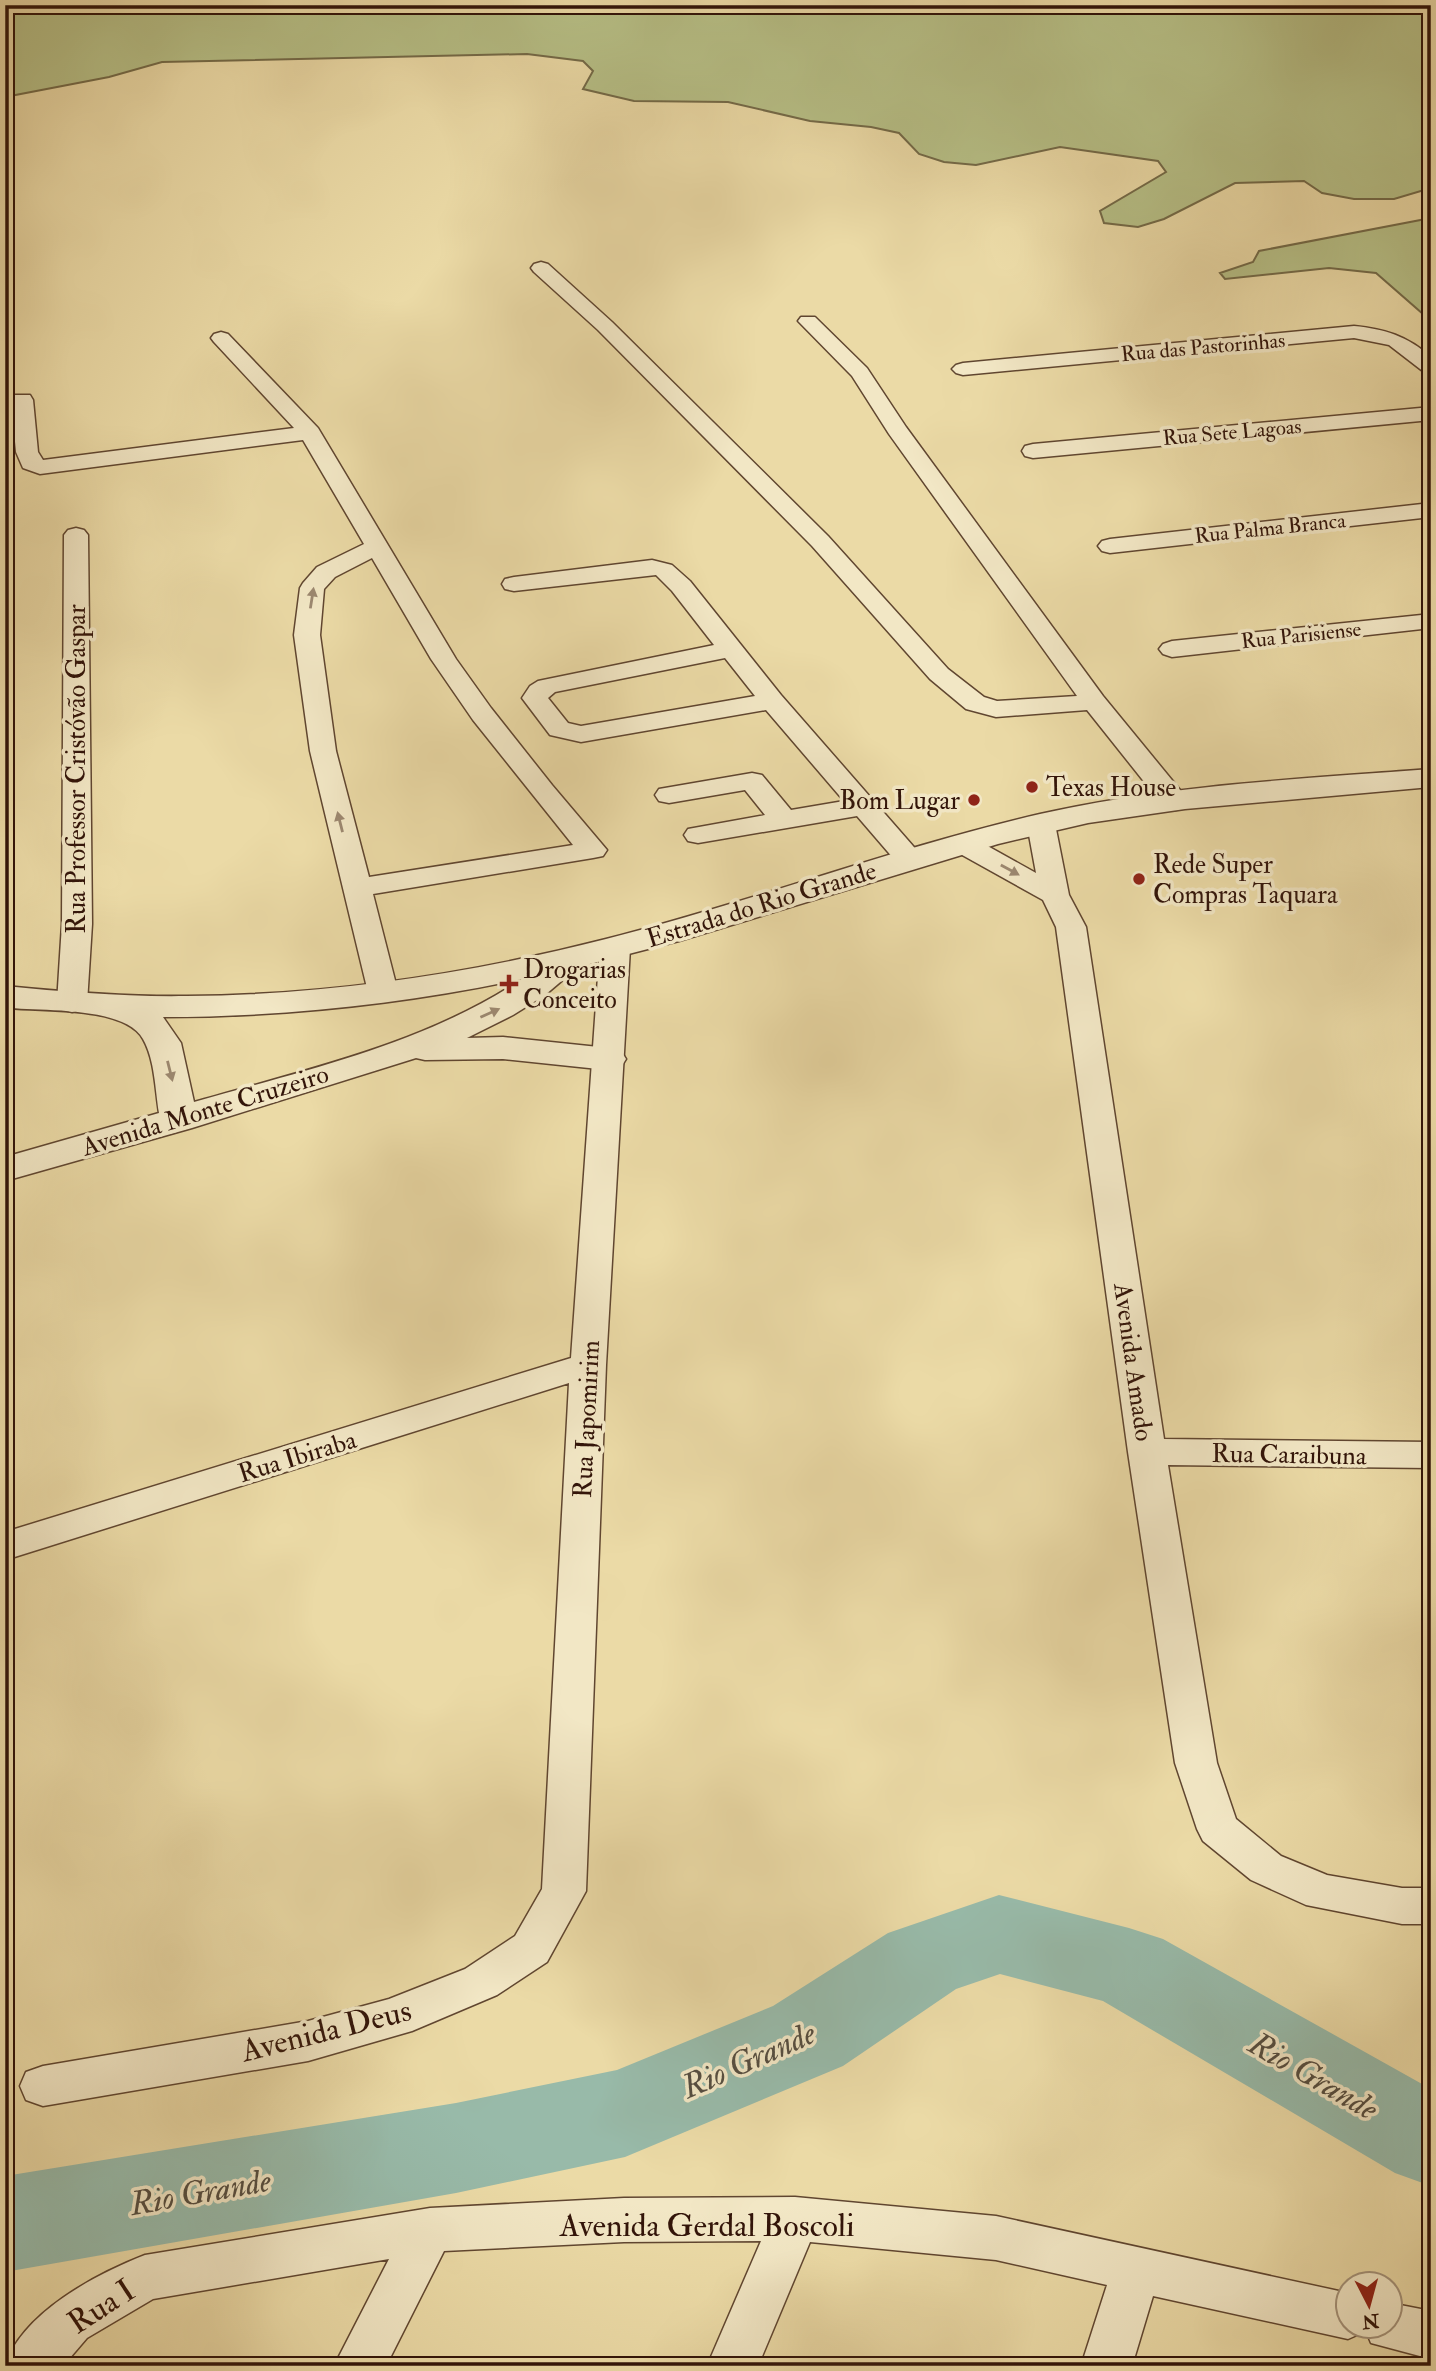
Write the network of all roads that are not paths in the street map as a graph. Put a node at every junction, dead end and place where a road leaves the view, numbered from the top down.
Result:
1 (541, 268) dead end
2 (808, 321) dead end
3 (221, 338) dead end
4 (1431, 368) edge
5 (963, 369) dead end
6 (22, 400) dead end
7 (1431, 413) edge
8 (310, 433) junction
9 (1033, 451) dead end
10 (1431, 510) edge
11 (76, 535) dead end
12 (378, 546) junction
13 (1110, 546) dead end
14 (514, 584) dead end
15 (1431, 621) edge
16 (732, 649) junction
17 (1172, 649) dead end
18 (772, 701) junction
19 (1094, 702) junction
20 (1431, 779) edge
21 (669, 795) dead end
22 (1175, 802) junction
23 (864, 806) junction
24 (784, 820) junction
25 (1041, 824) junction
26 (698, 835) dead end
27 (965, 845) junction
28 (910, 860) junction
29 (357, 888) junction
30 (1055, 895) junction
31 (615, 948) junction
32 (568, 959) junction
33 (383, 992) junction
34 (5, 998) edge
35 (72, 1003) junction
36 (164, 1016) junction
37 (405, 1050) junction
38 (608, 1059) junction
39 (179, 1120) junction
40 (5, 1169) edge
41 (588, 1365) junction
42 (1147, 1452) junction
43 (1431, 1455) edge
44 (5, 1546) edge
45 (564, 1891) joint
46 (1431, 1906) edge
47 (43, 2086) dead end
48 (794, 2219) junction
49 (430, 2230) junction
50 (1138, 2269) junction
51 (145, 2278) joint
52 (1334, 2313) edge
53 (1404, 2329) edge
54 (1431, 2335) edge
55 (30, 2366) edge
56 (359, 2366) edge
57 (732, 2366) edge
58 (1106, 2366) edge

1 - 19 street
2 - 19 street
3 - 8 street
4 - 5 street, Rua das Pastorinhas
6 - 8 street
7 - 9 street, Rua Sete Lagoas
8 - 12 street
10 - 13 street, Rua Palma Branca
11 - 35 street, Rua Professor Cristóvão Gaspar
29 -> 12 street
12 - 29 street
14 - 16 street
15 - 17 street, Rua Parisiense
16 - 18 street
16 - 18 street
18 - 23 street
19 - 22 street
20 - 22 street, Estrada do Rio Grande
21 - 24 street
22 - 25 street, Estrada do Rio Grande
23 - 24 street
23 - 28 street
24 - 26 street
25 - 27 street, Estrada do Rio Grande
25 - 30 street, Avenida Amado
27 - 28 street, Estrada do Rio Grande
27 -> 30 street
28 - 31 street, Estrada do Rio Grande
29 - 33 street
30 - 42 street, Avenida Amado
31 - 32 street, Estrada do Rio Grande
31 - 38 street, Rua Japomirim
32 - 33 street, Estrada do Rio Grande
37 -> 32 street, Avenida Monte Cruzeiro
33 - 36 street, Estrada do Rio Grande
34 - 35 street
35 - 36 street
36 -> 39 street
37 - 38 street, Avenida Monte Cruzeiro
37 - 39 street, Avenida Monte Cruzeiro
38 - 41 street, Rua Japomirim
39 - 40 street, Avenida Monte Cruzeiro
41 - 44 street, Rua Ibiraba
41 - 45 street, Rua Japomirim
42 - 43 street, Rua Caraibuna
42 - 46 street, Avenida Amado
45 - 47 street, Avenida Deus
48 - 49 street, Avenida Gerdal Boscoli
48 - 50 street, Avenida Gerdal Boscoli
48 - 57 street
49 - 51 street, Avenida Gerdal Boscoli
49 - 56 street
50 - 52 street, Avenida Gerdal Boscoli
50 - 58 street
51 - 55 street, Rua I
53 - 54 street

